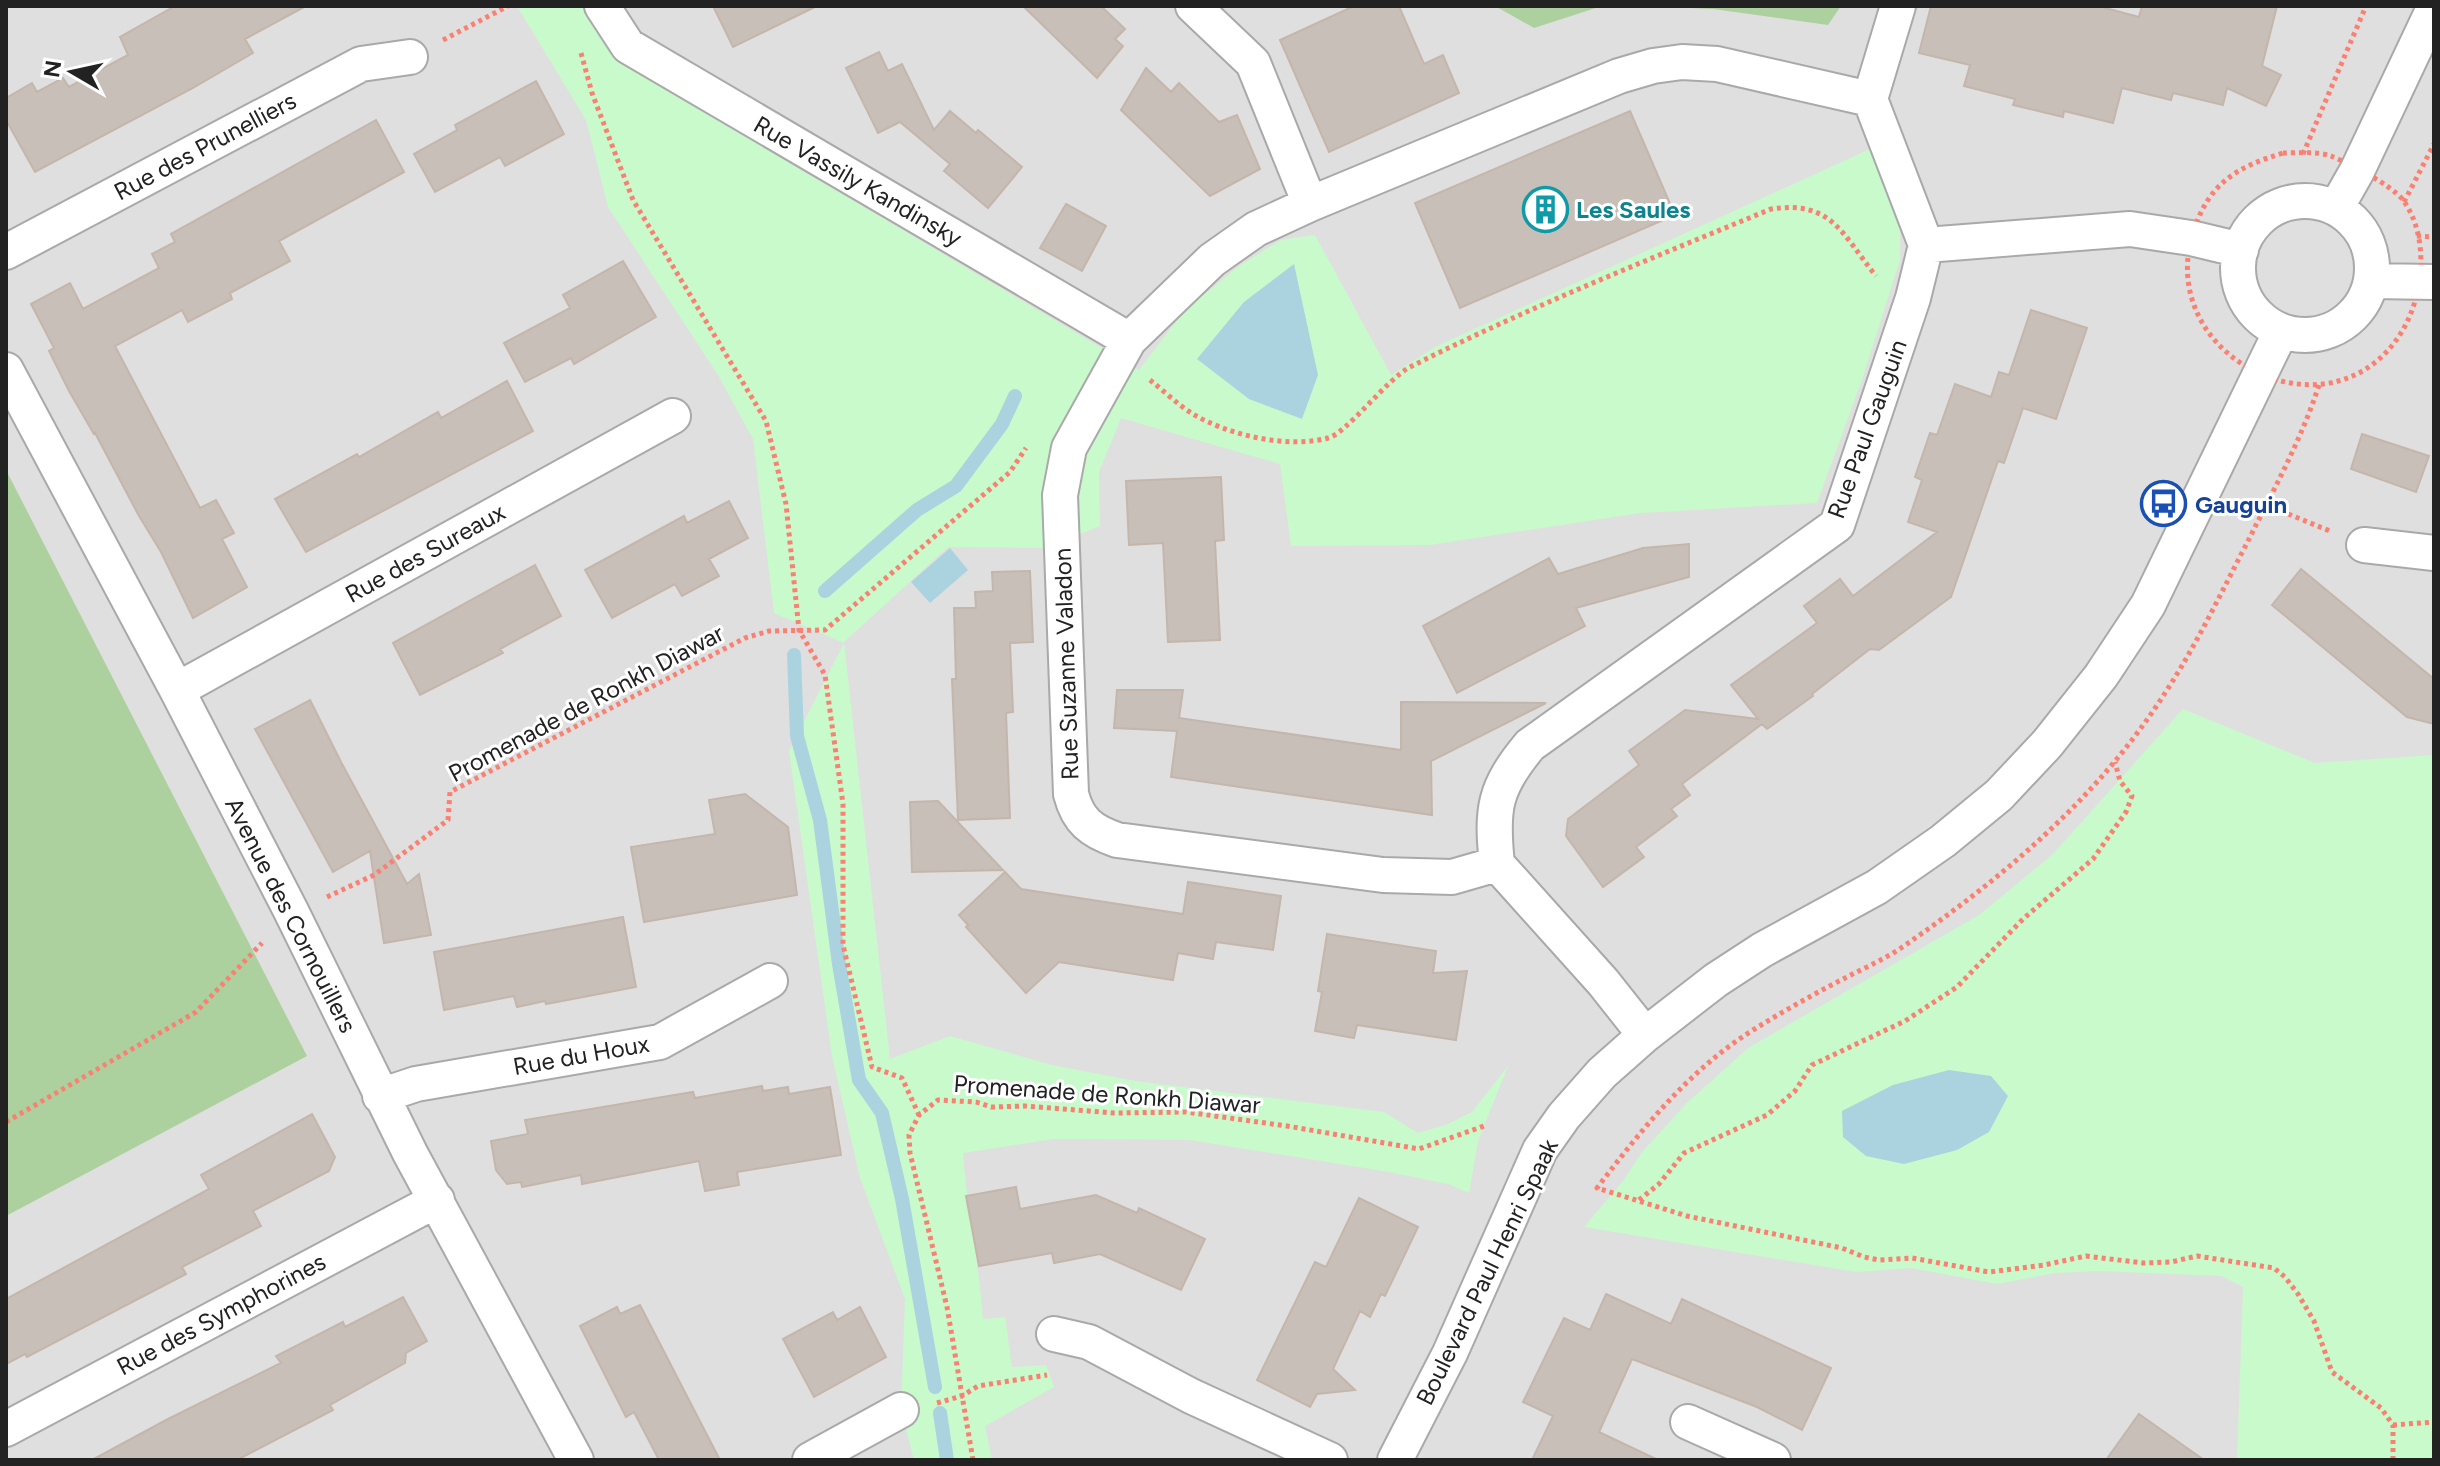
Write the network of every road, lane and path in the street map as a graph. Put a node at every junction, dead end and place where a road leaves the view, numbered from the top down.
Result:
1 (508, 6) edge
2 (602, 6) edge
3 (1193, 6) edge
4 (1898, 6) edge
5 (2364, 7) edge
6 (2434, 8) edge
7 (581, 49) dead end
8 (410, 57) joint
9 (1870, 99) junction
10 (2434, 144) edge
11 (2303, 154) junction
12 (2357, 171) junction
13 (2404, 202) junction
14 (1310, 204) junction
15 (2336, 208) junction
16 (2417, 236) junction
17 (2434, 237) edge
18 (2191, 238) junction
19 (1926, 245) junction
20 (2241, 250) junction
21 (6, 252) edge
22 (2372, 281) junction
23 (2427, 282) edge
24 (1913, 298) junction
25 (2281, 331) junction
26 (1124, 350) junction
27 (6, 370) edge
28 (2262, 374) junction
29 (673, 416) dead end
30 (1031, 440) dead end
31 (2266, 505) dead end
32 (2364, 545) joint
33 (2434, 553) edge
34 (799, 630) junction
35 (177, 690) junction
36 (2115, 761) dead end
37 (1497, 864) junction
38 (291, 911) junction
39 (770, 981) dead end
40 (1645, 1035) junction
41 (380, 1096) junction
42 (919, 1115) junction
43 (6, 1122) edge
44 (1484, 1126) dead end
45 (1597, 1188) dead end
46 (437, 1200) junction
47 (1639, 1201) junction
48 (1054, 1334) dead end
49 (1089, 1342) junction
50 (962, 1396) junction
51 (901, 1410) joint
52 (1688, 1422) dead end
53 (2434, 1422) edge
54 (2393, 1425) junction
55 (6, 1429) edge
56 (576, 1460) edge
57 (810, 1460) edge
58 (973, 1460) edge
59 (1330, 1460) edge
60 (1395, 1460) edge
61 (1773, 1460) edge
62 (2393, 1460) edge

1 - 8 path
2 - 26 street, Rue Vassily Kandinsky
3 - 14 street
4 - 9 street
5 - 11 path
6 - 12 street
7 - 34 path
8 - 21 street, Rue des Prunelliers
9 - 14 street, Rue Suzanne Valadon
9 - 19 street
10 - 13 path
11 - 12 path
11 - 18 path
12 - 13 path
12 - 15 street
13 - 16 path
14 - 26 street, Rue Suzanne Valadon
15 - 20 street
15 - 22 street
16 - 17 path
16 - 23 path
18 - 19 street
18 - 20 street
18 - 28 path
19 - 24 street, Rue Paul Gauguin
20 - 25 street
22 - 23 street
22 - 25 street
23 - 28 path
24 - 26 path
24 - 37 street, Rue Paul Gauguin
25 - 28 street, Boulevard Paul Henri Spaak
26 - 37 street, Rue Suzanne Valadon
27 - 35 street, Avenue des Cornouillers
28 - 40 street, Boulevard Paul Henri Spaak
29 - 35 street, Rue des Sureaux
30 - 34 path, Promenade de Ronkh Diawar
31 - 32 path
32 - 33 street
34 - 38 path, Promenade de Ronkh Diawar
34 - 42 path
35 - 38 street, Avenue des Cornouillers
36 - 47 path
37 - 40 street
38 - 41 street, Avenue des Cornouillers
38 - 43 path
39 - 41 street, Rue du Houx
40 - 60 street, Boulevard Paul Henri Spaak
41 - 46 street, Avenue des Cornouillers
42 - 44 path, Promenade de Ronkh Diawar
42 - 50 path
45 - 47 path
46 - 55 street, Rue des Symphorines
46 - 56 street, Avenue des Cornouillers
47 - 54 path
48 - 49 street
49 - 50 path
49 - 59 street
50 - 51 path
50 - 58 path
51 - 57 street
52 - 61 street
53 - 54 path
54 - 62 path

